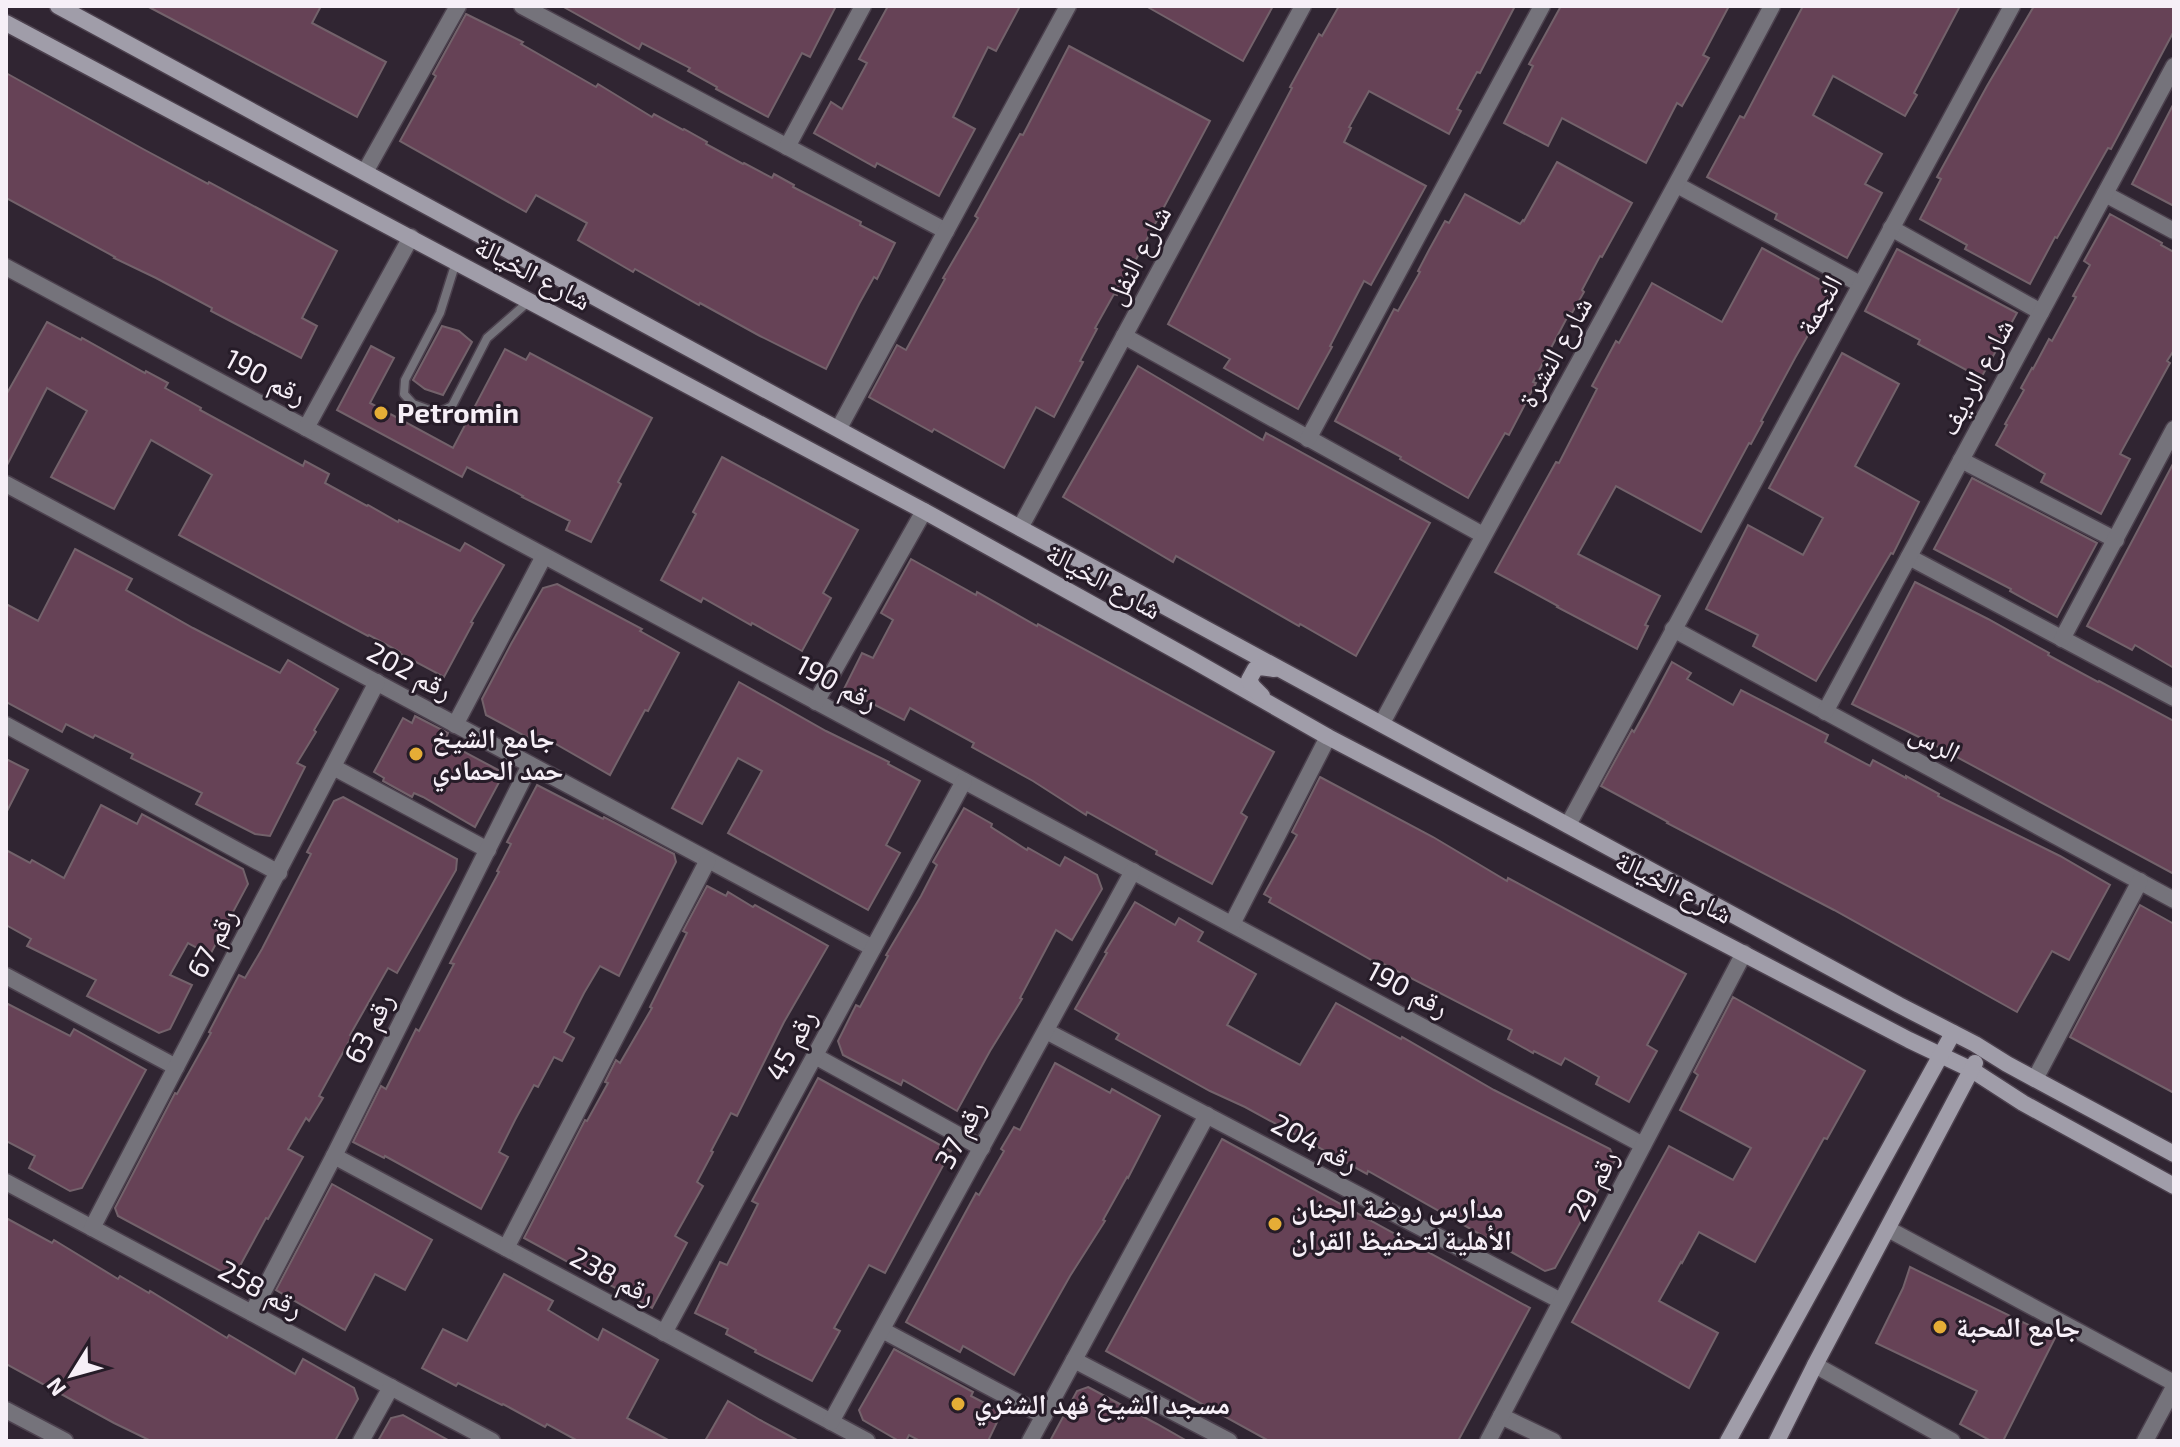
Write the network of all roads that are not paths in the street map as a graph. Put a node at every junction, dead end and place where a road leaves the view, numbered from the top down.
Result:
1 (58, 6) edge
2 (458, 6) edge
3 (522, 6) edge
4 (863, 6) edge
5 (1068, 6) edge
6 (1303, 6) edge
7 (1542, 6) edge
8 (1772, 6) edge
9 (2012, 6) edge
10 (6, 23) edge
11 (2174, 66) edge
12 (787, 147) junction
13 (365, 172) junction
14 (1677, 185) junction
15 (2105, 194) junction
16 (1891, 228) junction
17 (946, 231) junction
18 (2174, 231) edge
19 (411, 237) junction
20 (456, 261) junction
21 (6, 267) edge
22 (1860, 284) junction
23 (529, 301) junction
24 (2041, 312) junction
25 (1124, 336) junction
26 (306, 428) junction
27 (839, 428) junction
28 (2174, 429) edge
29 (1308, 439) junction
30 (1961, 460) junction
31 (6, 484) edge
32 (924, 511) junction
33 (1020, 528) junction
34 (1483, 535) junction
35 (2116, 540) junction
36 (544, 556) junction
37 (1909, 557) junction
38 (1673, 629) junction
39 (1209, 630) junction
40 (2062, 639) junction
41 (1191, 659) junction
42 (1294, 676) junction
43 (377, 682) junction
44 (2174, 698) edge
45 (1266, 701) junction
46 (816, 702) junction
47 (1825, 712) junction
48 (1382, 723) junction
49 (6, 725) edge
50 (455, 725) junction
51 (1328, 737) junction
52 (530, 765) junction
53 (333, 767) junction
54 (964, 781) junction
55 (1568, 825) junction
56 (488, 850) junction
57 (708, 860) junction
58 (1133, 871) junction
59 (279, 873) junction
60 (2140, 881) junction
61 (2174, 900) edge
62 (1232, 924) junction
63 (873, 948) junction
64 (1744, 953) junction
65 (6, 976) edge
66 (1899, 1005) junction
67 (1886, 1026) junction
68 (1046, 1031) junction
69 (1953, 1033) junction
70 (1983, 1048) junction
71 (1941, 1055) junction
72 (815, 1056) junction
73 (176, 1067) junction
74 (1972, 1070) junction
75 (2032, 1077) junction
76 (2023, 1103) junction
77 (1207, 1115) junction
78 (1643, 1145) junction
79 (982, 1148) junction
80 (2174, 1154) edge
81 (334, 1156) junction
82 (6, 1182) edge
83 (2174, 1186) edge
84 (92, 1228) junction
85 (1888, 1229) junction
86 (506, 1248) junction
87 (1561, 1301) junction
88 (252, 1313) junction
89 (882, 1330) junction
90 (664, 1333) junction
91 (1074, 1360) junction
92 (1815, 1365) junction
93 (2174, 1385) edge
94 (391, 1387) junction
95 (6, 1410) edge
96 (1044, 1416) junction
97 (1501, 1416) junction
98 (831, 1422) junction
99 (1731, 1438) edge
100 (58, 1439) edge
101 (361, 1441) edge
102 (492, 1441) edge
103 (867, 1441) edge
104 (1030, 1441) edge
105 (1229, 1441) edge
106 (1488, 1441) edge
107 (1553, 1441) edge
108 (1777, 1441) edge
109 (1952, 1441) edge
110 (2145, 1441) edge

1 - 13 street, شارع الخيالة
2 - 13 street
3 - 12 street
4 - 12 street
5 - 17 street
6 - 25 street, شارع النفل
7 - 29 street
8 - 14 street, شارع النشرة
9 - 16 street, النجمة
10 - 19 street, شارع الخيالة
11 - 15 street, شارع الرديف
12 - 17 street
13 - 27 street, شارع الخيالة
14 - 22 street
14 - 34 street, شارع النشرة
15 - 18 street
15 - 24 street, شارع الرديف
16 - 22 street, النجمة
16 - 24 street
17 - 27 street
19 - 20 street, شارع الخيالة
19 - 26 street
20 - 23 street, شارع الخيالة
20 - 23 lane
21 - 26 street, رقم 190
22 - 38 street, النجمة
23 - 32 street, شارع الخيالة
24 - 30 street, شارع الرديف
25 - 29 street
25 - 33 street, شارع النفل
26 - 36 street, رقم 190
27 - 33 street, شارع الخيالة
28 - 35 street
29 - 34 street
30 - 35 street
30 - 37 street, شارع الرديف
31 - 43 street, رقم 202
32 - 41 street, شارع الخيالة
32 - 46 street
33 - 39 street, شارع الخيالة
34 - 48 street, شارع النشرة
35 - 40 street
36 - 46 street, رقم 190
36 - 50 street
37 - 40 street
37 - 47 street, شارع الرديف
38 - 47 street, الرس
38 - 55 street, النجمة
39 - 41 street
39 - 42 street, شارع الخيالة
40 - 44 street
41 - 45 street, شارع الخيالة
42 - 45 street
42 - 48 street, شارع الخيالة
43 - 50 street, رقم 202
43 - 53 street, رقم 67
45 - 51 street, شارع الخيالة
46 - 54 street, رقم 190
47 - 60 street, الرس
48 - 55 street, شارع الخيالة
49 - 59 street
50 - 52 street, رقم 202
51 - 62 street
51 - 64 street, شارع الخيالة
52 - 56 street, رقم 63
52 - 57 street, رقم 202
53 - 56 street
53 - 59 street, رقم 67
54 - 58 street, رقم 190
54 - 63 street, رقم 45
55 - 66 street, شارع الخيالة
56 - 81 street, رقم 63
57 - 63 street, رقم 202
57 - 86 street
58 - 62 street, رقم 190
58 - 68 street, رقم 37
59 - 73 street, رقم 67
60 - 61 street, الرس
60 - 75 street
62 - 78 street, رقم 190
63 - 72 street, رقم 45
64 - 67 street, شارع الخيالة
64 - 78 street, رقم 29
65 - 73 street
66 - 67 street
66 - 69 street, شارع الخيالة
67 - 71 street, شارع الخيالة
68 - 77 street, رقم 204
68 - 79 street, رقم 37
69 - 70 street, شارع الخيالة
69 - 71 street
70 - 74 street
70 - 75 street, شارع الخيالة
71 - 74 street, شارع الخيالة
71 - 99 street
72 - 79 street
72 - 90 street, رقم 45
73 - 84 street, رقم 67
74 - 76 street, شارع الخيالة
74 - 85 street
75 - 76 street
75 - 80 street, شارع الخيالة
76 - 83 street, شارع الخيالة
77 - 87 street, رقم 204
77 - 91 street
78 - 87 street, رقم 29
79 - 89 street, رقم 37
81 - 86 street, رقم 238
81 - 88 street, رقم 63
82 - 84 street, رقم 258
84 - 88 street, رقم 258
85 - 92 street
85 - 93 street
86 - 90 street, رقم 238
87 - 97 street, رقم 29
88 - 94 street, رقم 258
89 - 96 street
89 - 98 street, رقم 37
90 - 98 street, رقم 238
91 - 96 street
91 - 105 street
92 - 108 street
92 - 109 street
93 - 110 street
94 - 101 street
94 - 102 street, رقم 258
95 - 100 street
96 - 104 street
97 - 106 street, رقم 29
97 - 107 street
98 - 103 street, رقم 238

